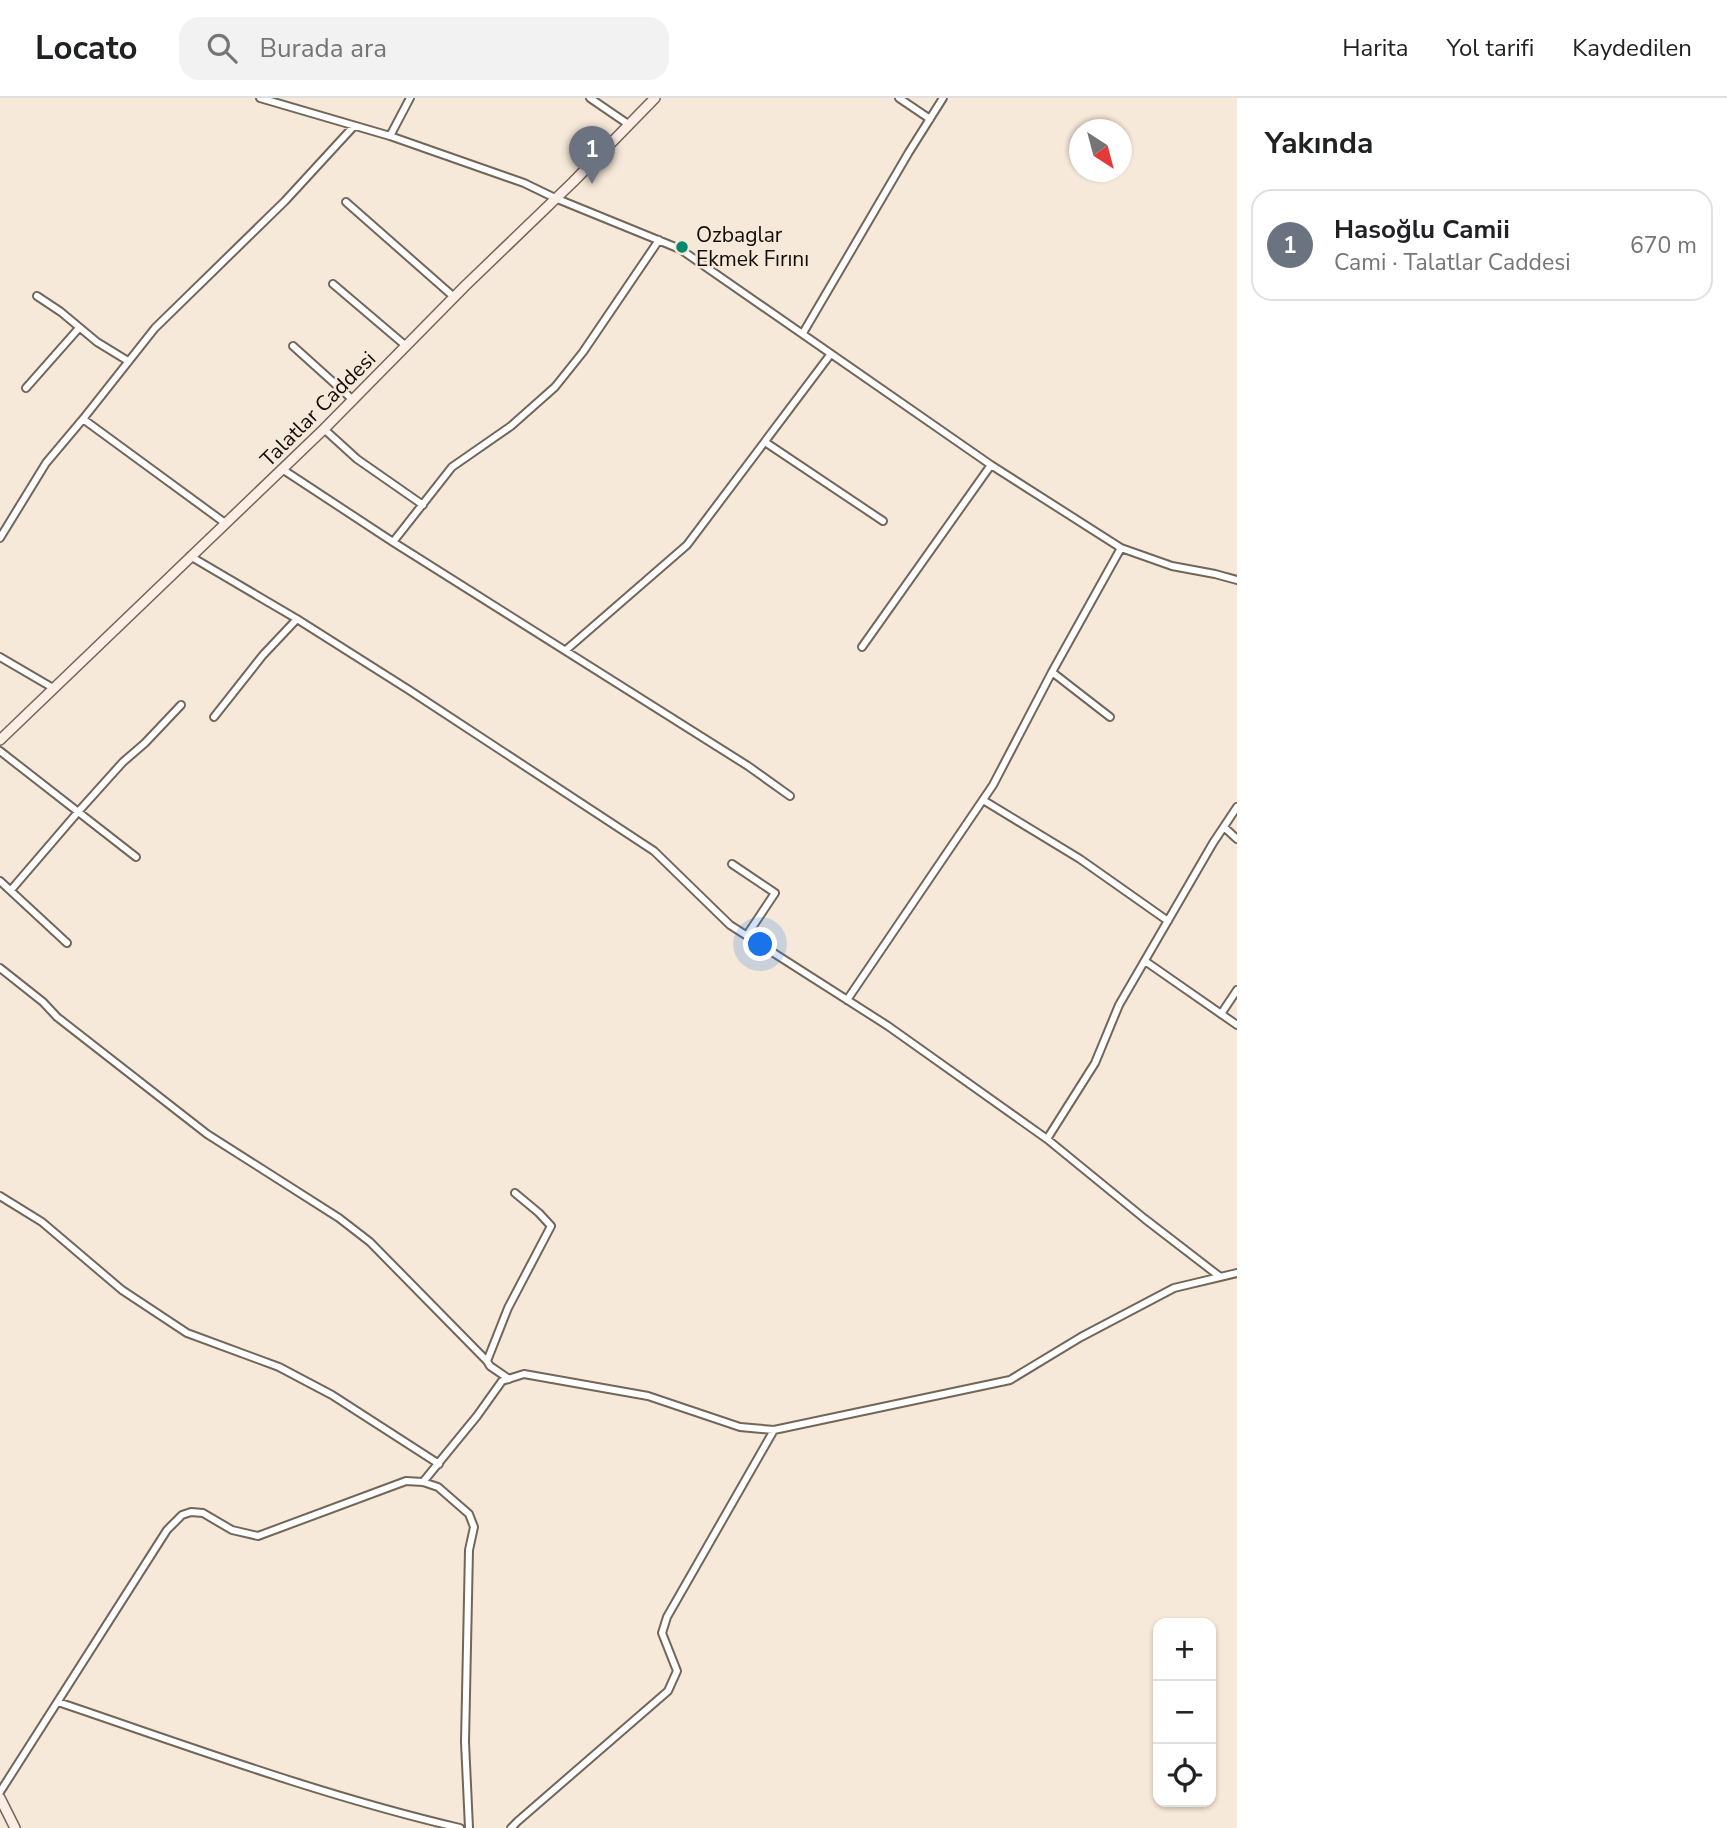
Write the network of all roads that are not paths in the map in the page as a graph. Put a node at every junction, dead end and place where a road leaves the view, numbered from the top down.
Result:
1 (260, 98) edge
2 (410, 98) edge
3 (590, 98) edge
4 (656, 98) edge
5 (899, 98) edge
6 (943, 98) edge
7 (930, 119) junction
8 (628, 124) junction
9 (354, 126) junction
10 (390, 136) junction
11 (555, 198) junction
12 (346, 202) dead end
13 (659, 240) junction
14 (333, 284) dead end
15 (37, 296) dead end
16 (454, 297) junction
17 (79, 328) junction
18 (803, 333) junction
19 (293, 346) dead end
20 (406, 346) junction
21 (830, 355) junction
22 (128, 361) junction
23 (26, 388) dead end
24 (353, 400) junction
25 (83, 419) junction
26 (324, 429) junction
27 (765, 442) junction
28 (991, 465) junction
29 (282, 469) junction
30 (423, 505) junction
31 (883, 521) dead end
32 (225, 523) junction
33 (0, 538) edge
34 (393, 542) junction
35 (1121, 548) junction
36 (190, 556) junction
37 (1237, 580) edge
38 (297, 619) junction
39 (862, 647) dead end
40 (566, 650) junction
41 (0, 657) edge
42 (1052, 672) junction
43 (53, 688) junction
44 (181, 705) dead end
45 (214, 717) dead end
46 (1110, 717) dead end
47 (0, 740) edge
48 (0, 751) edge
49 (790, 796) dead end
50 (983, 800) junction
51 (1237, 807) edge
52 (78, 812) junction
53 (1224, 827) junction
54 (1237, 839) edge
55 (136, 857) dead end
56 (732, 864) dead end
57 (0, 881) edge
58 (10, 890) junction
59 (1168, 920) junction
60 (747, 935) junction
61 (67, 943) dead end
62 (1145, 961) junction
63 (0, 968) edge
64 (1237, 990) edge
65 (847, 1000) junction
66 (1221, 1014) junction
67 (1237, 1025) edge
68 (1047, 1139) junction
69 (515, 1194) dead end
70 (0, 1196) edge
71 (1235, 1275) edge
72 (1219, 1276) junction
73 (487, 1361) junction
74 (509, 1379) junction
75 (774, 1430) junction
76 (439, 1464) junction
77 (423, 1482) junction
78 (58, 1702) junction
79 (0, 1792) edge
80 (0, 1798) edge
81 (15, 1828) edge
82 (460, 1828) edge
83 (469, 1828) edge
84 (511, 1828) edge

1 - 9 street
2 - 10 street
3 - 8 street
4 - 8 street, Talatlar Caddesi
5 - 7 street
6 - 7 street
7 - 18 street
8 - 11 street, Talatlar Caddesi
9 - 10 street
9 - 22 street
10 - 11 street
11 - 13 street
11 - 16 street, Talatlar Caddesi
12 - 16 street
13 - 18 street
13 - 30 street
14 - 20 street
15 - 17 street
16 - 20 street, Talatlar Caddesi
17 - 22 street
17 - 23 street
18 - 21 street
19 - 24 street
20 - 24 street, Talatlar Caddesi
21 - 27 street
21 - 28 street
22 - 25 street
24 - 26 street, Talatlar Caddesi
25 - 32 street
25 - 33 street
26 - 29 street, Talatlar Caddesi
26 - 30 street
27 - 31 street
27 - 40 street
28 - 35 street
28 - 39 street
29 - 32 street, Talatlar Caddesi
29 - 34 street
30 - 34 street
32 - 36 street, Talatlar Caddesi
34 - 40 street
35 - 37 street
35 - 42 street
36 - 38 street
36 - 43 street, Talatlar Caddesi
38 - 45 street
38 - 60 street
40 - 49 street
41 - 43 street
42 - 46 street
42 - 50 street
43 - 47 street, Talatlar Caddesi
44 - 52 street
48 - 52 street
50 - 59 street
50 - 65 street
51 - 53 street
52 - 55 street
52 - 58 street
53 - 54 street
53 - 59 street
56 - 60 street
57 - 58 street
58 - 61 street
59 - 62 street
60 - 65 street
62 - 66 street
62 - 68 street
63 - 73 street
64 - 66 street
65 - 68 street
66 - 67 street
68 - 72 street
69 - 73 street
70 - 76 street
71 - 72 street
72 - 75 street
73 - 74 street
74 - 75 street
74 - 76 street
75 - 84 street
76 - 77 street
77 - 78 street
77 - 83 street
78 - 79 street
78 - 82 street
80 - 81 street

